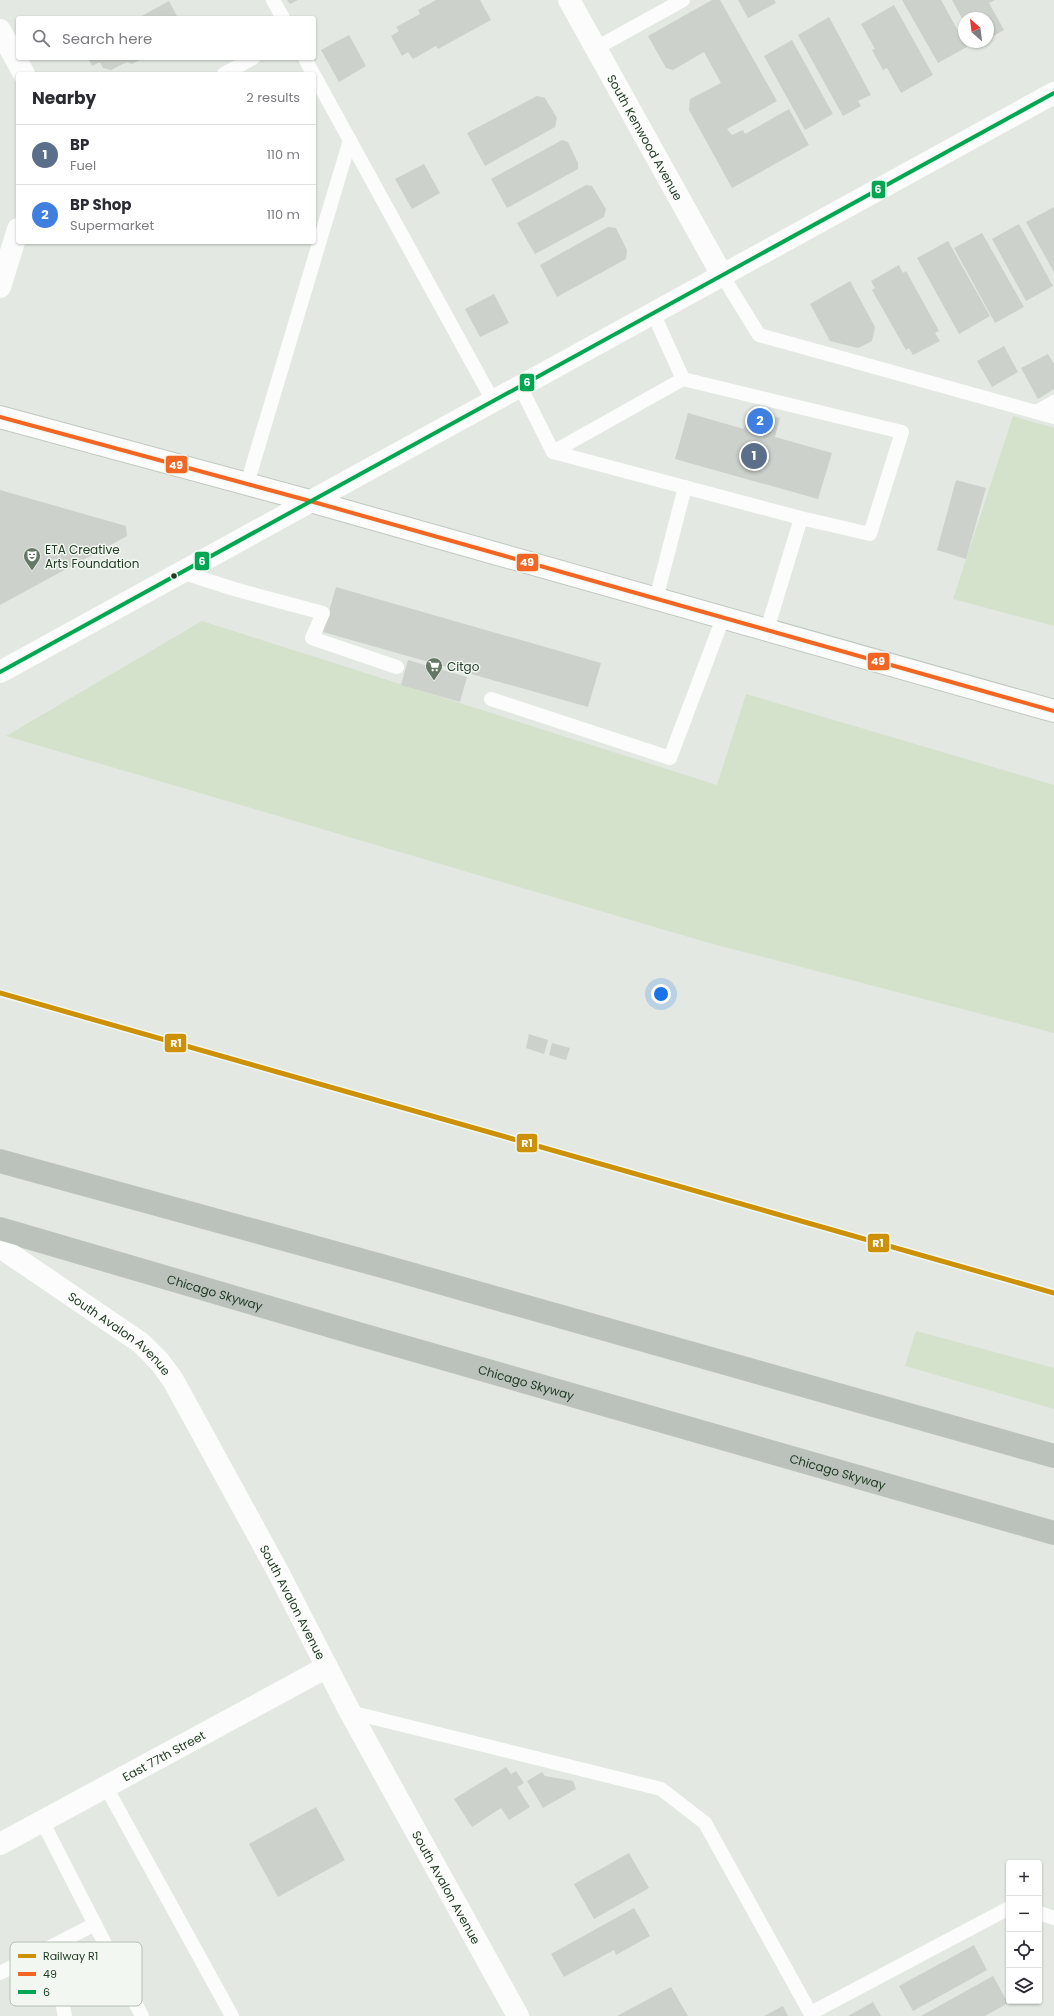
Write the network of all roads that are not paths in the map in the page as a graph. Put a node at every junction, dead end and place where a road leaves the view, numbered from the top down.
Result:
1 (273, 0) edge
2 (569, 0) edge
3 (683, 0) edge
4 (281, 16) edge
5 (0, 30) edge
6 (596, 48) junction
7 (16, 59) edge
8 (16, 60) edge
9 (249, 60) edge
10 (306, 60) edge
11 (23, 72) edge
12 (228, 72) edge
13 (312, 72) edge
14 (316, 79) edge
15 (1054, 93) edge
16 (350, 140) junction
17 (16, 235) edge
18 (722, 275) junction
19 (0, 287) edge
20 (653, 313) junction
21 (683, 379) junction
22 (520, 386) junction
23 (493, 401) junction
24 (1054, 402) edge
25 (1036, 412) junction
26 (0, 417) edge
27 (1054, 417) edge
28 (553, 452) junction
29 (247, 484) junction
30 (685, 487) junction
31 (310, 501) junction
32 (801, 518) junction
33 (181, 572) junction
34 (656, 599) junction
35 (723, 618) junction
36 (767, 630) junction
37 (397, 667) dead end
38 (0, 672) edge
39 (491, 698) dead end
40 (1054, 711) edge
41 (0, 1161) edge
42 (0, 1229) edge
43 (0, 1247) edge
44 (1054, 1456) edge
45 (1054, 1533) edge
46 (327, 1667) junction
47 (350, 1712) junction
48 (106, 1787) junction
49 (42, 1821) junction
50 (0, 1844) edge
51 (1006, 1910) edge
52 (1042, 1914) edge
53 (1054, 1918) edge
54 (95, 1924) junction
55 (61, 1942) edge
56 (104, 1942) edge
57 (10, 1968) edge
58 (0, 1973) edge
59 (63, 2006) edge
60 (137, 2006) edge
61 (812, 2014) edge
62 (65, 2016) edge
63 (142, 2016) edge
64 (232, 2016) edge
65 (518, 2016) edge

1 - 4 lane
2 - 6 street, South Kenwood Avenue
3 - 6 lane
5 - 7 street
6 - 18 street, South Kenwood Avenue
8 - 11 street
9 - 12 lane
10 - 13 lane
14 - 16 lane
15 - 18 street
16 - 23 lane
16 - 29 lane
17 - 19 street
18 - 20 street
18 - 25 lane
20 - 21 lane
20 - 22 street
21 - 28 lane
21 - 32 lane
22 - 23 street
22 - 28 lane
23 - 31 street
24 - 25 lane
25 - 27 lane
26 - 29 street
28 - 30 lane
29 - 31 street
30 - 32 lane
30 - 34 lane
31 - 33 street
31 - 34 street
32 - 36 lane
33 - 37 lane
33 - 38 street
34 - 35 street
35 - 36 street
35 - 39 lane
36 - 40 street
41 - 44 highway
42 - 45 highway, Chicago Skyway
43 - 46 street, South Avalon Avenue
46 - 47 street, South Avalon Avenue
46 - 48 street, East 77th Street
47 - 61 lane
47 - 65 street, South Avalon Avenue
48 - 49 street, East 77th Street
48 - 64 lane
49 - 50 street, East 77th Street
49 - 54 lane
51 - 61 lane
52 - 53 lane
54 - 55 lane
54 - 56 lane
57 - 58 lane
59 - 62 lane
60 - 63 lane

